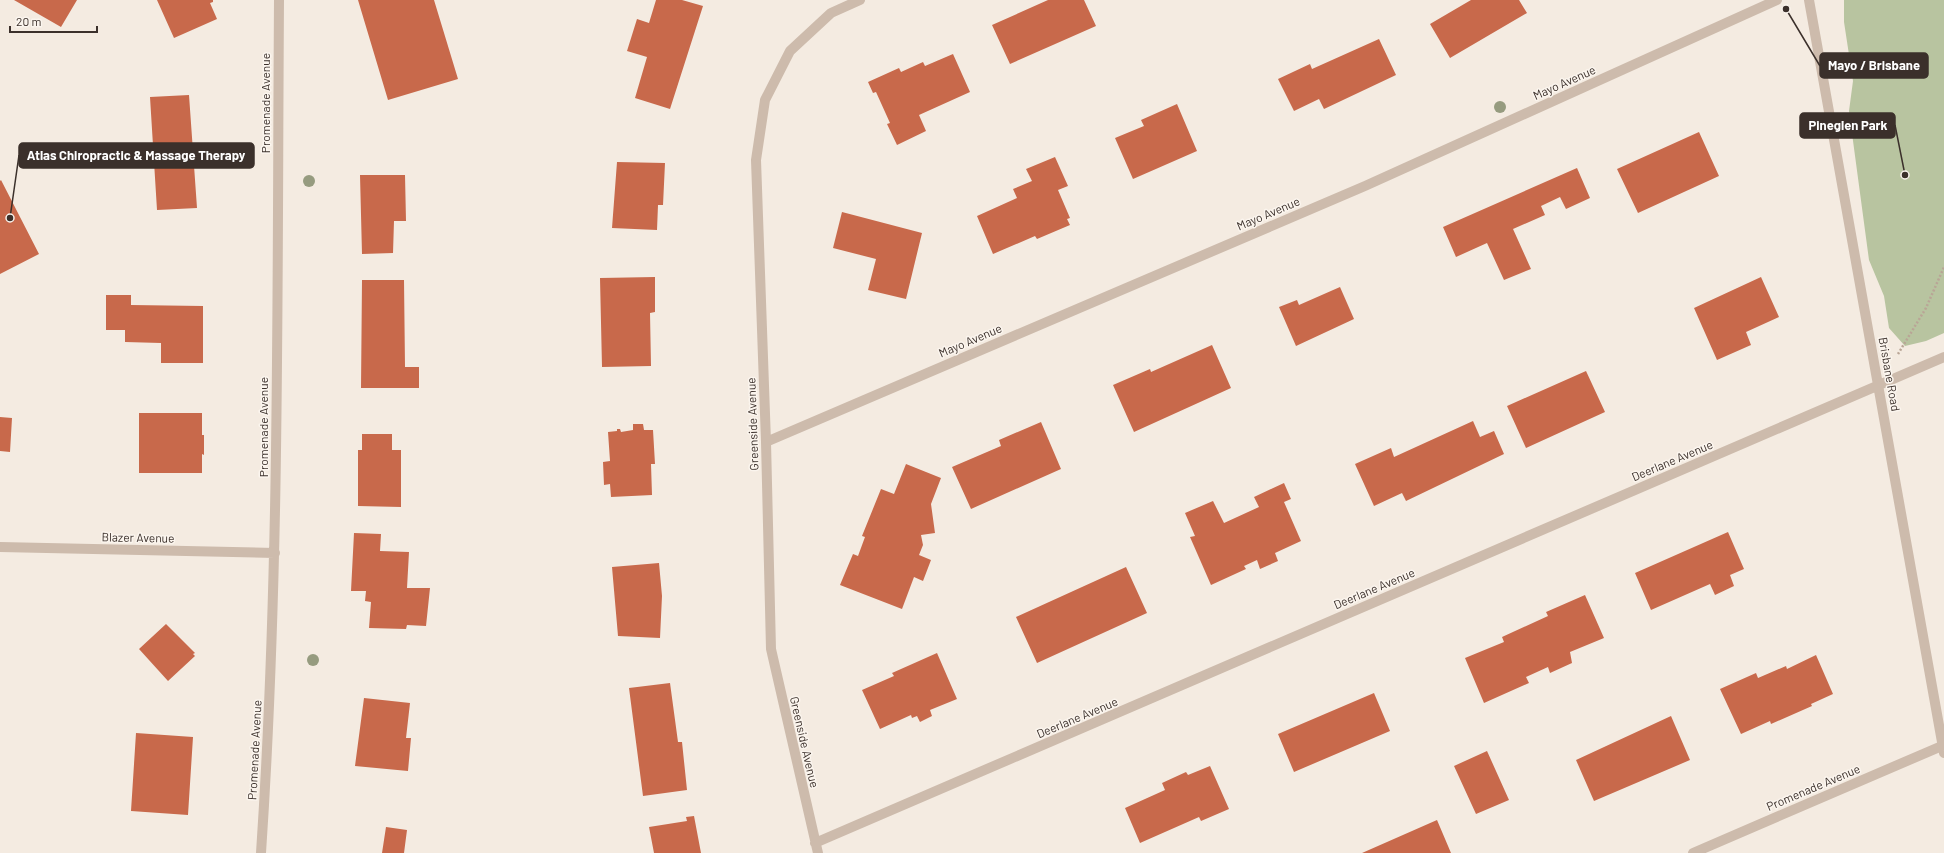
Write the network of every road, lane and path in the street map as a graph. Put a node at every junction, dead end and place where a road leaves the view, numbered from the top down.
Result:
1 (279, 0) edge
2 (860, 0) edge
3 (1777, 0) edge
4 (1809, 0) edge
5 (1944, 267) edge
6 (1944, 357) edge
7 (1879, 386) junction
8 (766, 442) junction
9 (0, 547) edge
10 (275, 553) junction
11 (1944, 748) edge
12 (817, 848) edge
13 (261, 853) edge
14 (1693, 853) edge

1 - 10 street, Promenade Avenue
2 - 8 street, Greenside Avenue
3 - 8 street, Mayo Avenue
4 - 7 street, Brisbane Road
5 - 7 path
6 - 7 street, Deerlane Avenue
7 - 11 street, Brisbane Road
7 - 12 street, Deerlane Avenue
8 - 12 street, Greenside Avenue
9 - 10 street, Blazer Avenue
10 - 13 street, Promenade Avenue
11 - 14 street, Promenade Avenue

